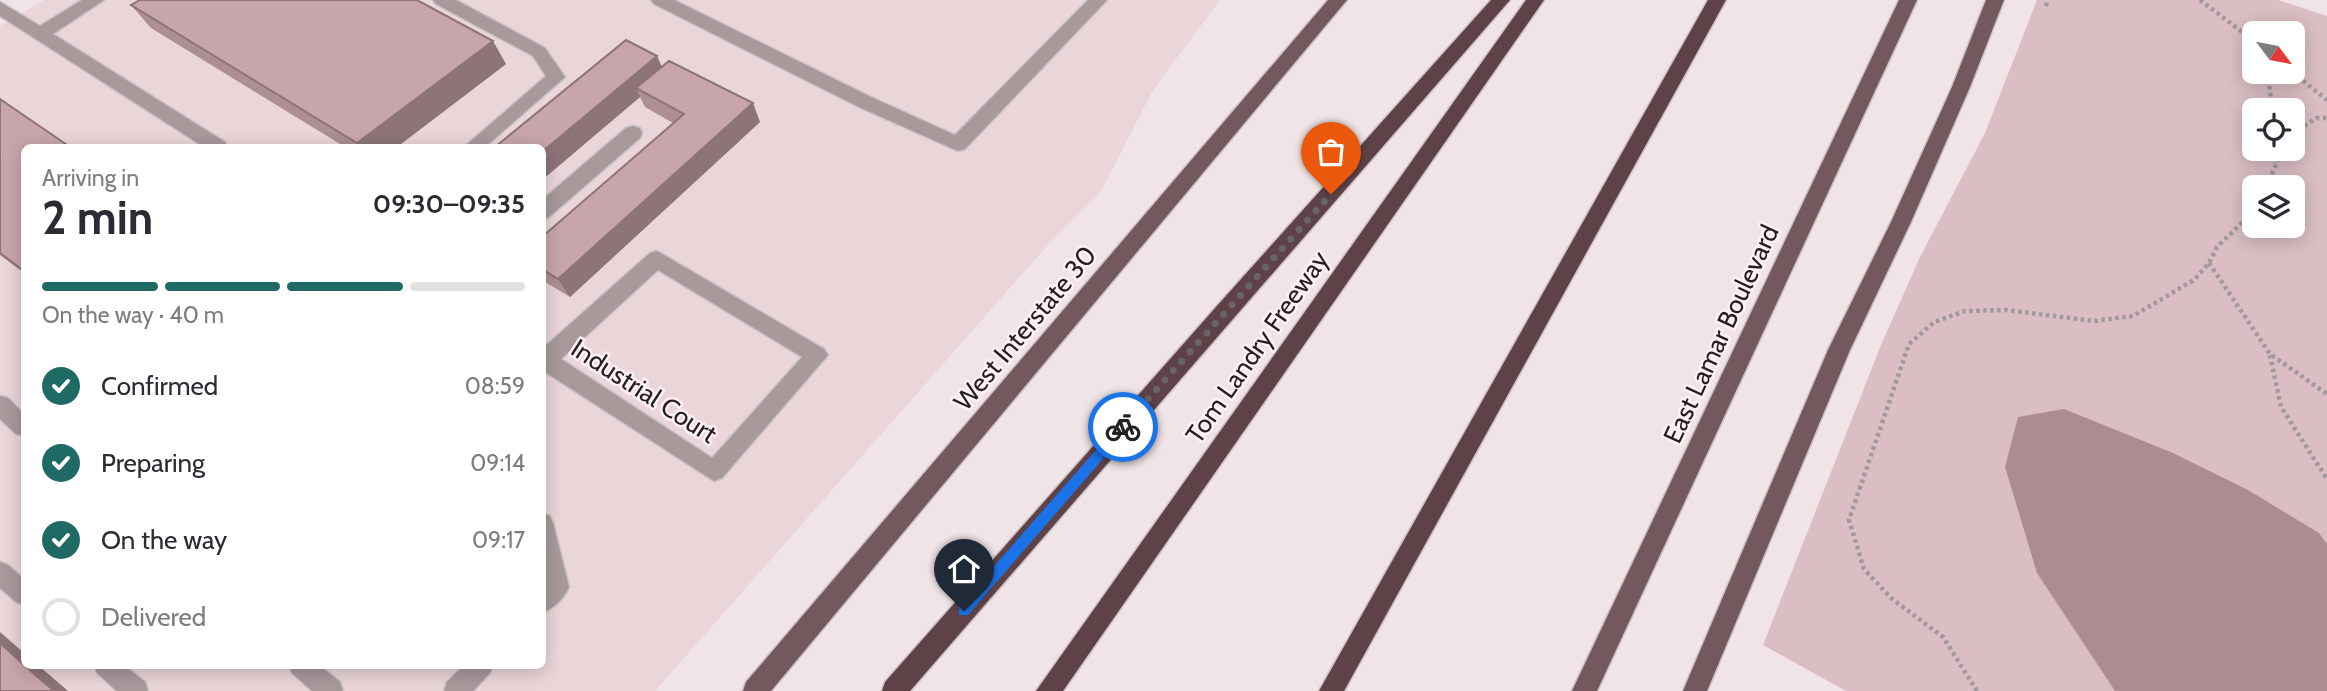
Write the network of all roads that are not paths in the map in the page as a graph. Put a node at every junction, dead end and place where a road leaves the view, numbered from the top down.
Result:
1 (95, 0) edge
2 (442, 0) edge
3 (660, 0) edge
4 (1098, 0) edge
5 (1338, 0) edge
6 (1501, 0) edge
7 (1535, 0) edge
8 (1717, 0) edge
9 (1908, 0) edge
10 (1995, 0) edge
11 (0, 8) edge
12 (40, 34) junction
13 (633, 133) dead end
14 (213, 144) edge
15 (477, 144) edge
16 (546, 209) edge
17 (546, 357) edge
18 (546, 360) edge
19 (0, 405) edge
20 (21, 424) edge
21 (546, 540) edge
22 (0, 573) edge
23 (21, 591) edge
24 (546, 598) edge
25 (111, 669) edge
26 (306, 669) edge
27 (477, 669) edge
28 (136, 691) edge
29 (331, 691) edge
30 (456, 691) edge
31 (755, 691) edge
32 (894, 691) edge
33 (1048, 691) edge
34 (1331, 691) edge
35 (1584, 691) edge
36 (1695, 691) edge

1 - 12 street
2 - 15 street
3 - 4 street
5 - 31 main road, West Interstate 30
6 - 32 highway
7 - 33 highway, Tom Landry Freeway
8 - 34 highway
9 - 35 main road, East Lamar Boulevard
10 - 36 main road
11 - 12 street
12 - 14 street
13 - 16 street
17 - 18 street, Industrial Court
19 - 20 street
21 - 24 street
22 - 23 street
25 - 28 street
26 - 29 street
27 - 30 street

